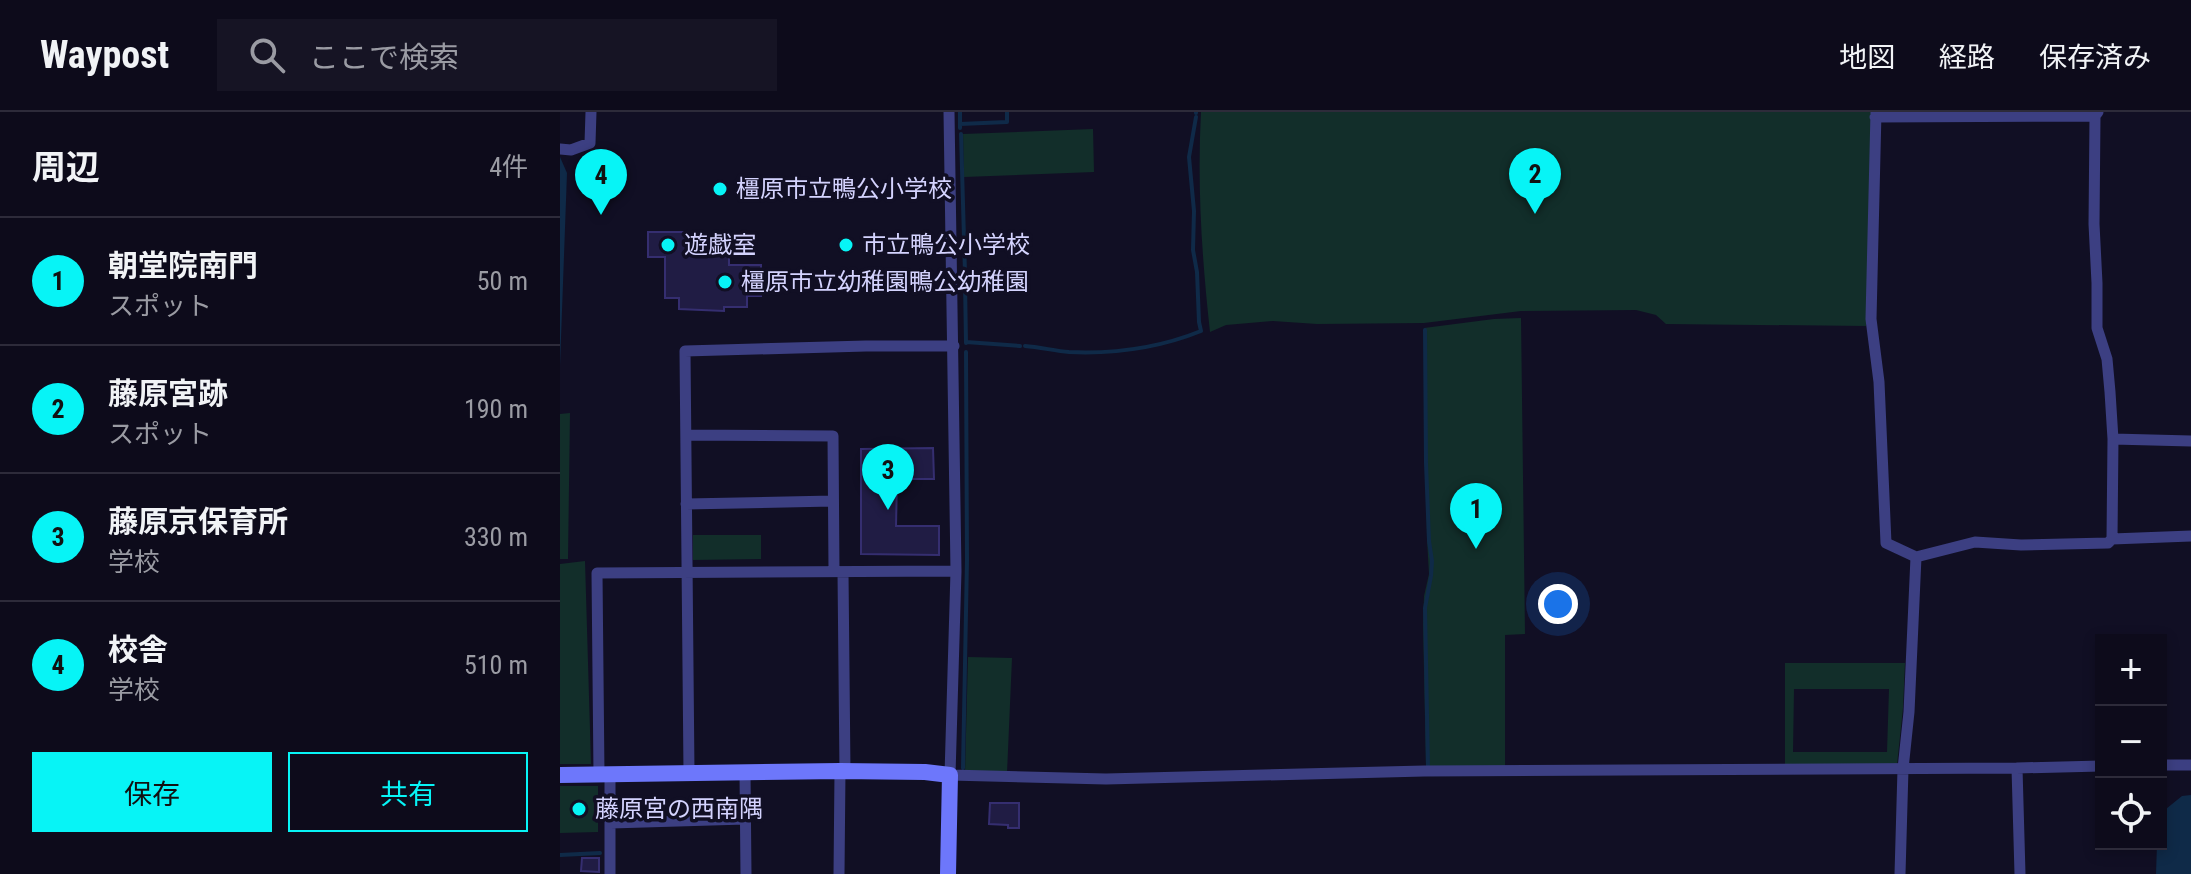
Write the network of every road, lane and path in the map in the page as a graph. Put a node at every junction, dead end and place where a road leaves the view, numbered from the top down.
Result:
1 (591, 112) edge
2 (949, 112) edge
3 (2096, 114) edge
4 (1876, 115) edge
5 (560, 149) edge
6 (954, 346) junction
7 (686, 435) junction
8 (2113, 439) junction
9 (2191, 441) edge
10 (833, 501) junction
11 (686, 504) junction
12 (2191, 536) edge
13 (2112, 539) junction
14 (1916, 557) junction
15 (956, 571) junction
16 (839, 572) junction
17 (687, 573) junction
18 (2167, 765) edge
19 (2191, 765) edge
20 (2095, 766) edge
21 (2017, 768) junction
22 (1903, 769) junction
23 (842, 771) junction
24 (689, 772) junction
25 (745, 772) junction
26 (605, 774) junction
27 (560, 775) edge
28 (950, 775) junction
29 (745, 819) junction
30 (611, 823) junction
31 (610, 874) edge
32 (746, 874) edge
33 (839, 874) edge
34 (948, 874) edge
35 (1900, 874) edge
36 (2020, 874) edge

1 - 5 street
2 - 6 street
3 - 4 street
3 - 8 street
4 - 14 street
6 - 7 street
6 - 15 street
7 - 10 street
7 - 11 street
8 - 9 street
8 - 13 street
10 - 11 street
10 - 16 street
11 - 17 street
12 - 13 street
13 - 14 street
14 - 22 street
15 - 16 street
15 - 28 street
16 - 17 street
16 - 23 street
17 - 24 street
17 - 26 street
18 - 19 street
20 - 21 street
21 - 22 street
21 - 36 street
22 - 28 street
22 - 35 street
23 - 25 street
23 - 28 street
23 - 33 street
24 - 25 street
24 - 26 street
25 - 29 street
26 - 27 street
26 - 30 street
28 - 34 street
29 - 30 street
29 - 32 street
30 - 31 street

